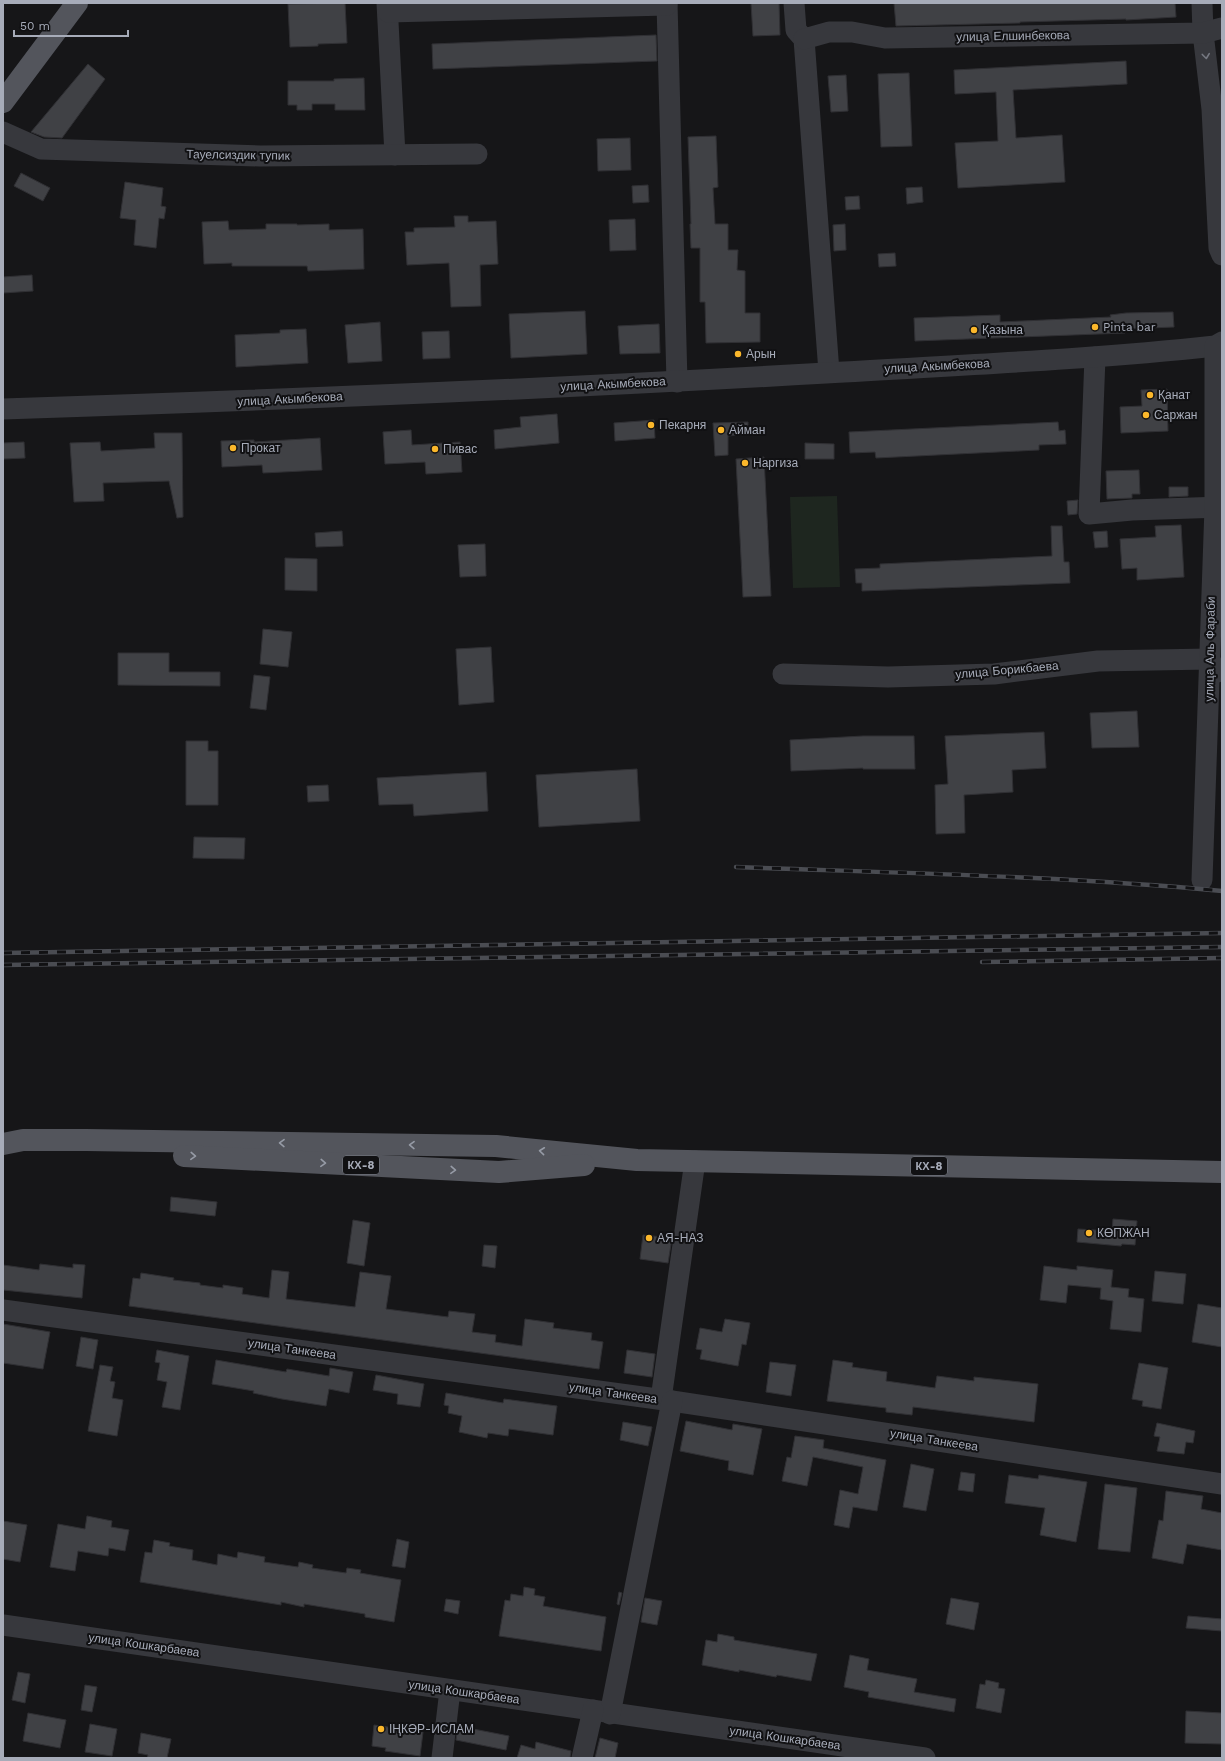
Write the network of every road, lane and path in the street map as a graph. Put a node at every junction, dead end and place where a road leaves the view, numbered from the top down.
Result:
1 (77, 3) edge
2 (794, 3) edge
3 (1202, 3) edge
4 (667, 4) edge
5 (387, 7) edge
6 (1213, 31) edge
7 (804, 39) junction
8 (4, 97) edge
9 (3, 132) edge
10 (477, 154) dead end
11 (395, 155) junction
12 (1222, 255) edge
13 (1218, 344) edge
14 (1095, 357) junction
15 (829, 372) junction
16 (677, 382) junction
17 (3, 410) edge
18 (1218, 507) edge
19 (1216, 667) edge
20 (783, 674) dead end
21 (1202, 880) dead end
22 (86, 1140) junction
23 (3, 1144) edge
24 (496, 1146) junction
25 (637, 1160) junction
26 (695, 1161) junction
27 (498, 1172) junction
28 (1222, 1172) edge
29 (3, 1310) edge
30 (666, 1400) junction
31 (1222, 1484) edge
32 (3, 1625) edge
33 (450, 1690) junction
34 (602, 1712) junction
35 (442, 1758) edge
36 (582, 1758) edge
37 (925, 1758) edge

1 - 8 main road
2 - 7 street
3 - 6 street
4 - 5 street
4 - 16 street
5 - 11 street
6 - 7 street, улица Елшинбекова
6 -> 12 street
7 - 15 street
9 - 11 street, Тауелсиздик тупик
10 - 11 street, Тауелсиздик тупик
13 - 14 street, улица Акымбекова
13 - 18 street, улица Аль Фараби
14 - 15 street, улица Акымбекова
14 - 18 street
15 - 16 street, улица Акымбекова
16 - 17 street, улица Акымбекова
18 - 19 street, улица Аль Фараби
19 - 20 street, улица Борикбаева
19 - 21 street, улица Аль Фараби
22 - 23 main road, КХ-8
24 -> 22 main road, КХ-8
22 -> 27 main road, КХ-8
25 -> 24 main road, КХ-8
24 - 27 main road
25 - 26 main road, КХ-8
25 - 27 main road, КХ-8
26 - 28 main road, КХ-8
26 - 30 street
29 - 30 street, улица Танкеева
30 - 31 street, улица Танкеева
30 - 34 street
32 - 33 street, улица Кошкарбаева
33 - 34 street, улица Кошкарбаева
33 - 35 street
34 - 36 street
34 - 37 street, улица Кошкарбаева

